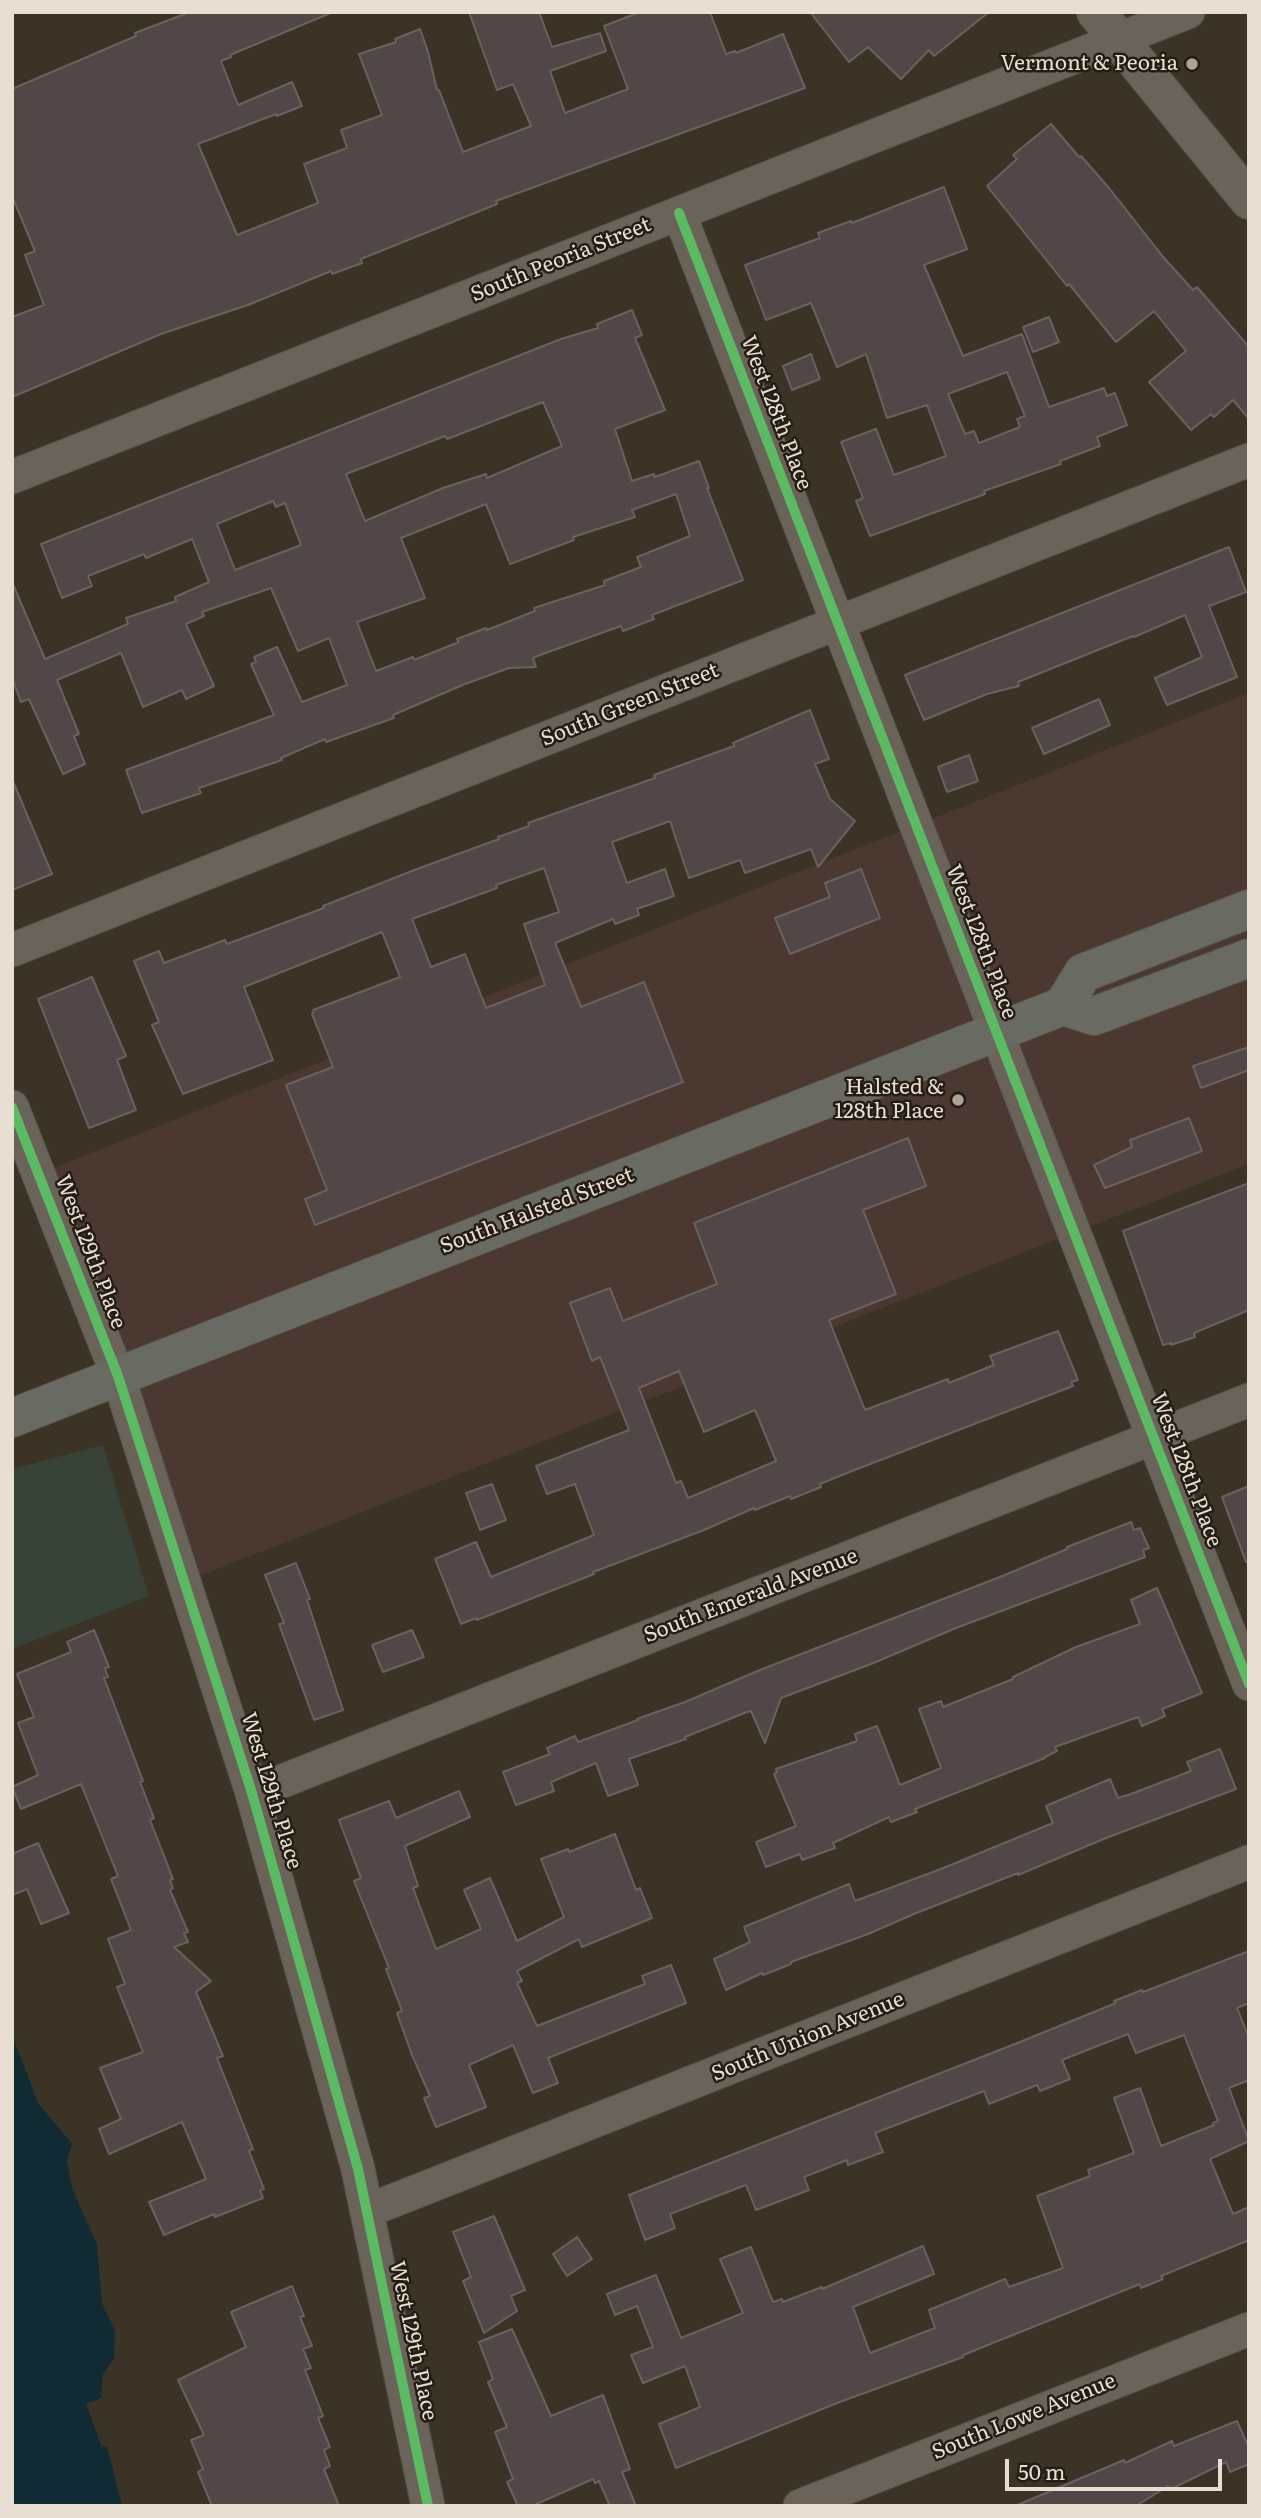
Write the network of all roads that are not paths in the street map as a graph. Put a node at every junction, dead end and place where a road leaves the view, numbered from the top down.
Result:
1 (1188, 12) edge
2 (1107, 26) edge
3 (1249, 200) edge
4 (679, 213) junction
5 (1249, 460) edge
6 (12, 477) edge
7 (836, 623) junction
8 (1249, 909) edge
9 (12, 950) edge
10 (1249, 958) edge
11 (1063, 1006) junction
12 (995, 1031) junction
13 (12, 1107) edge
14 (118, 1376) junction
15 (1249, 1400) edge
16 (12, 1418) edge
17 (1153, 1438) junction
18 (1249, 1684) edge
19 (252, 1793) junction
20 (1249, 1862) edge
21 (367, 2211) junction
22 (1249, 2329) edge
23 (428, 2506) edge
24 (800, 2506) edge

1 - 2 street, South Peoria Street
2 - 3 street
2 - 4 street, South Peoria Street
4 - 6 street, South Peoria Street
4 - 7 street, West 128th Place
5 - 7 street, South Green Street
7 - 9 street, South Green Street
7 - 12 street, West 128th Place
8 - 11 main road
10 - 11 main road
11 - 12 main road, South Halsted Street
12 - 14 main road, South Halsted Street
12 - 17 street, West 128th Place
13 - 14 street, West 129th Place
14 - 16 main road, South Halsted Street
14 - 19 street, West 129th Place
15 - 17 street, South Emerald Avenue
17 - 18 street, West 128th Place
17 - 19 street, South Emerald Avenue
19 - 21 street, West 129th Place
20 - 21 street, South Union Avenue
21 - 23 street, West 129th Place
22 - 24 street, South Lowe Avenue

